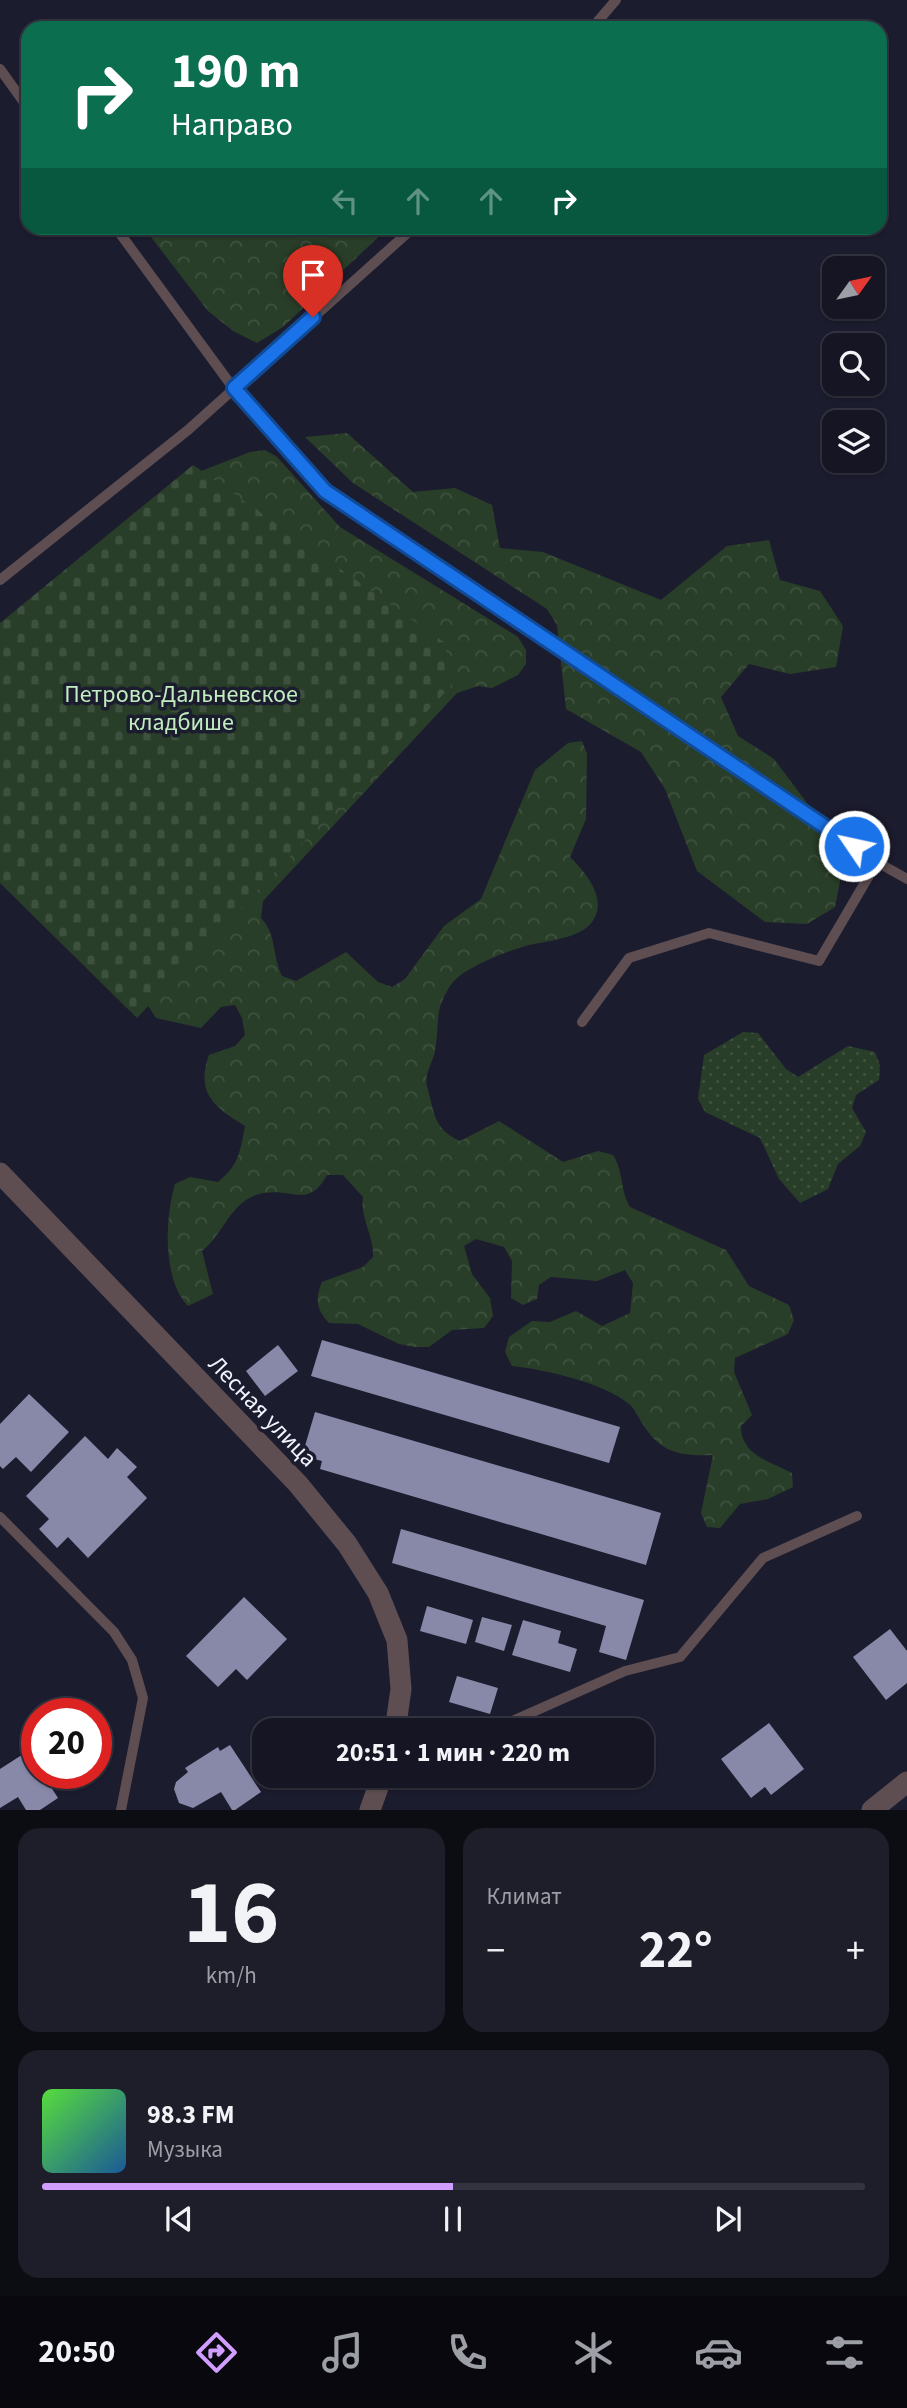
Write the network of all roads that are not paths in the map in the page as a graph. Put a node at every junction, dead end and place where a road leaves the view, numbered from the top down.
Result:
1 (616, 0) edge
2 (598, 21) edge
3 (0, 69) edge
4 (21, 98) edge
5 (121, 235) edge
6 (405, 235) edge
7 (234, 388) junction
8 (0, 580) edge
9 (877, 862) junction
10 (907, 879) edge
11 (582, 1021) dead end
12 (0, 1173) edge
13 (0, 1517) edge
14 (857, 1517) dead end
15 (397, 1718) edge
16 (519, 1718) edge
17 (907, 1782) edge
18 (381, 1788) edge
19 (121, 1810) edge
20 (370, 1810) edge
21 (872, 1810) edge

1 - 2 lane
3 - 4 lane
5 - 7 lane
6 - 7 lane
7 - 8 lane
7 - 9 lane
9 - 10 lane
9 - 11 lane
12 - 15 street, Лесная улица
13 - 19 lane
14 - 16 lane
17 - 21 street
18 - 20 street

